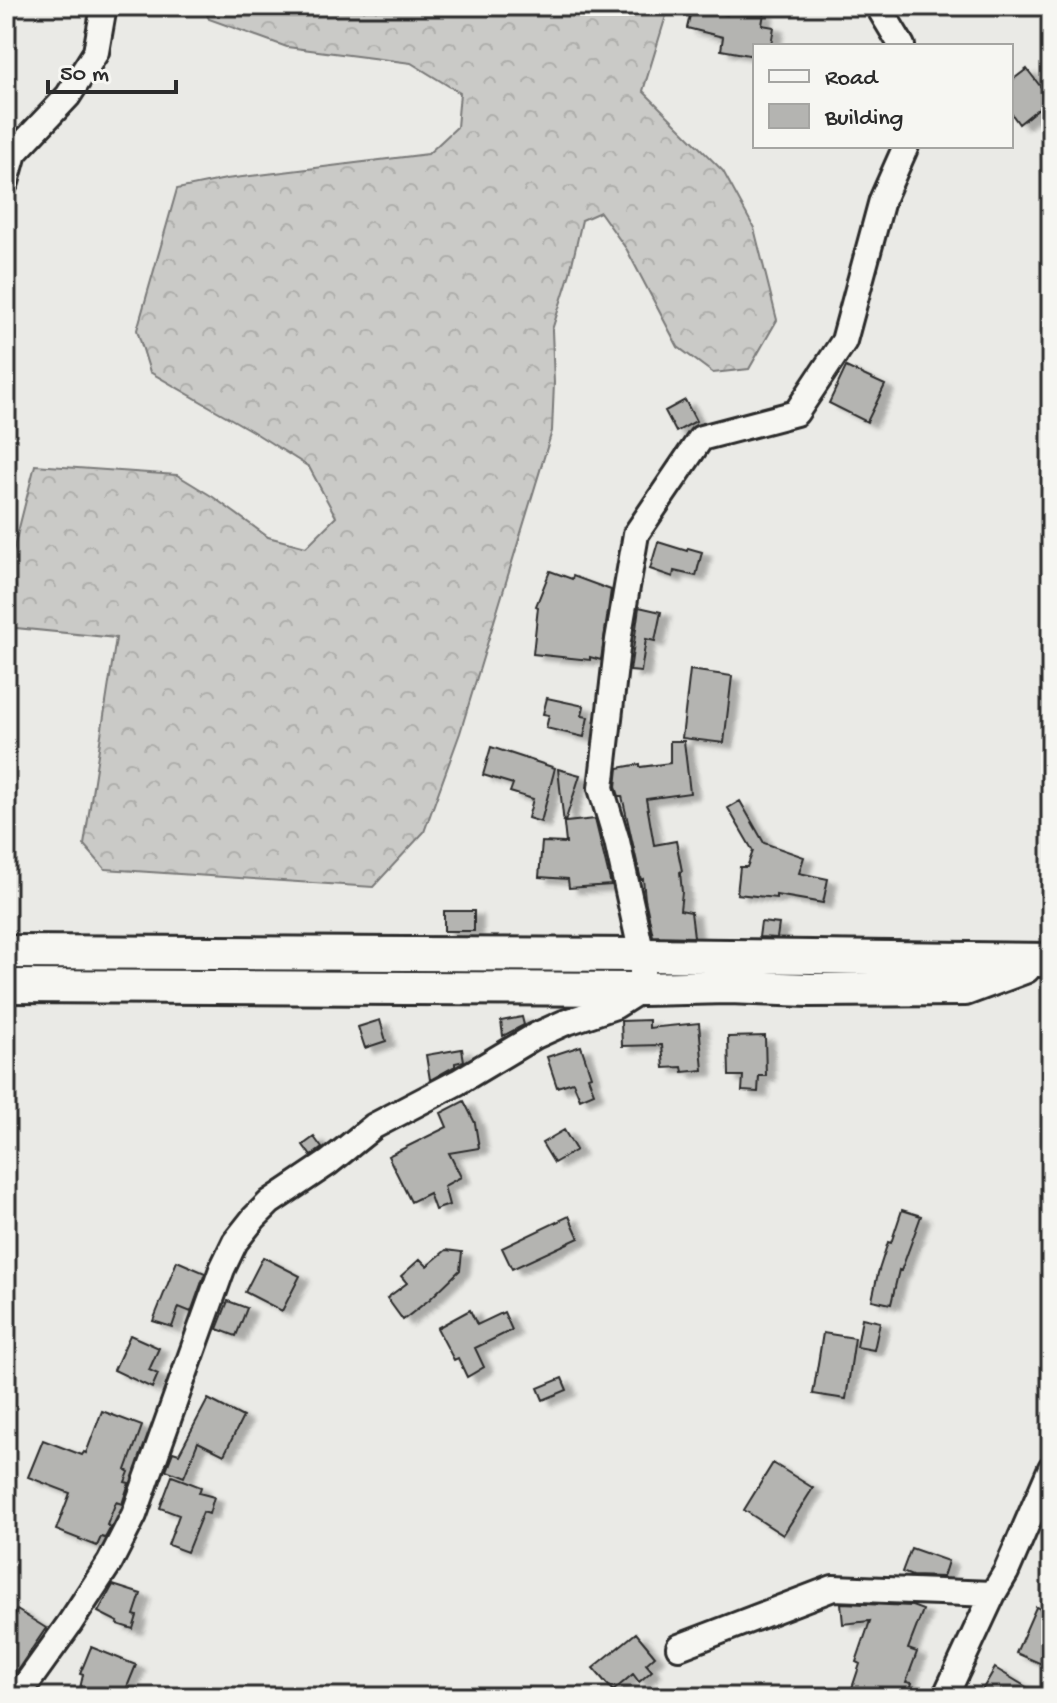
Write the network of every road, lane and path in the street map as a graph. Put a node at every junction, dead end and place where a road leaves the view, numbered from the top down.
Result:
1 (104, 6) edge
2 (878, 6) edge
3 (901, 44) edge
4 (905, 148) edge
5 (6, 182) edge
6 (6, 952) edge
7 (642, 955) junction
8 (1047, 960) edge
9 (6, 986) edge
10 (642, 989) junction
11 (1051, 1468) edge
12 (993, 1594) junction
13 (679, 1647) dead end
14 (17, 1697) edge
15 (945, 1697) edge

1 - 5 street
2 - 3 street
4 - 7 street
6 - 7 main road
7 - 8 main road
7 - 10 street
8 - 10 main road
9 - 10 main road
10 - 14 street
11 - 12 street
12 - 13 street
12 - 15 street

